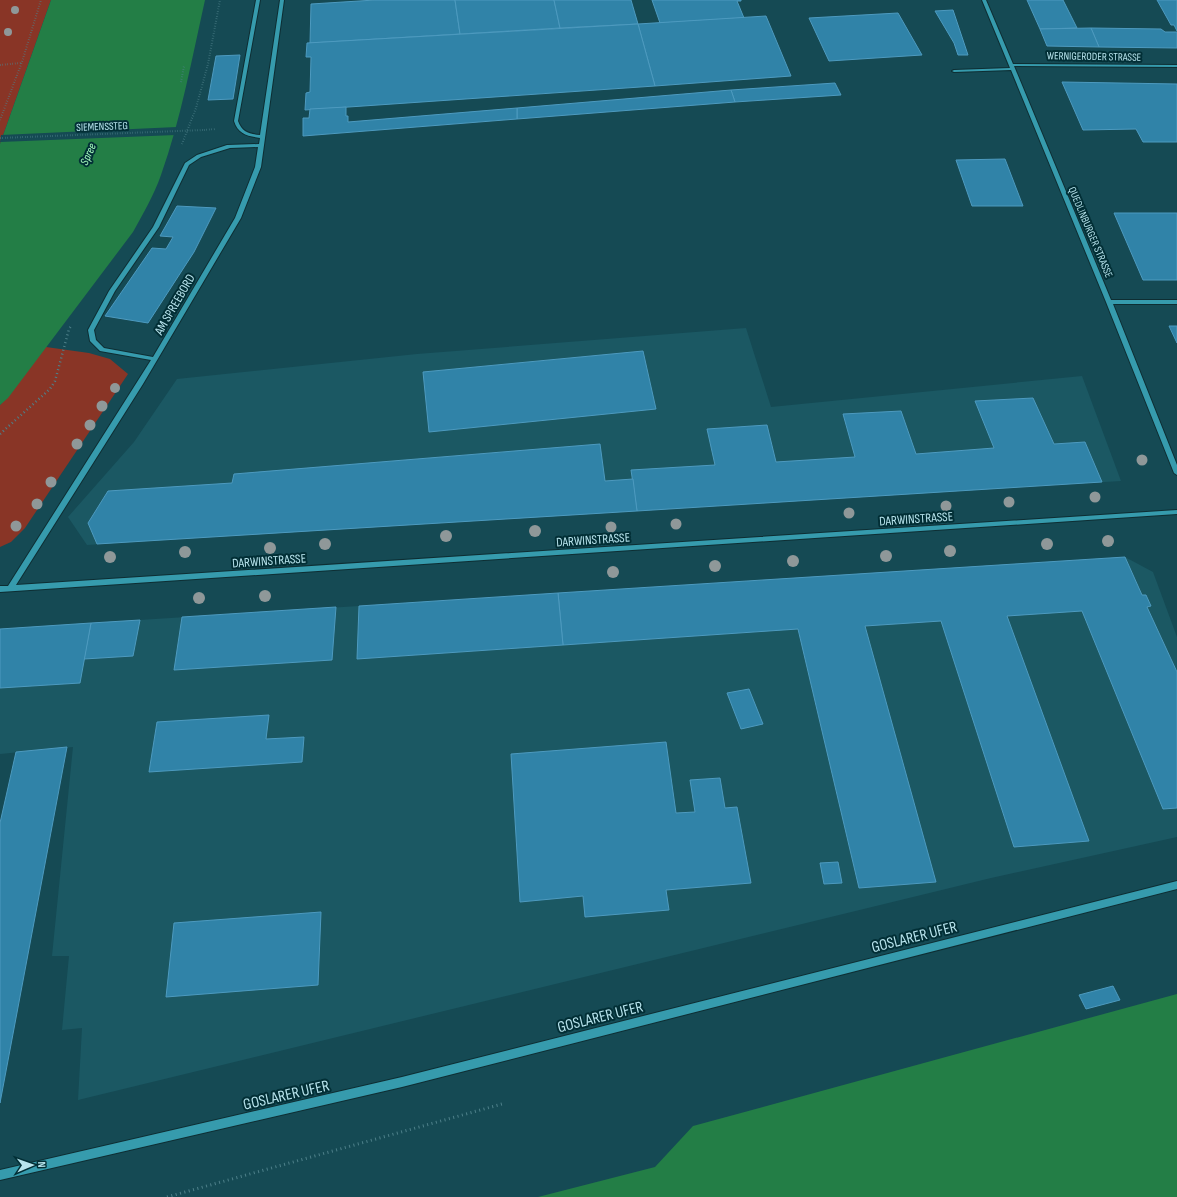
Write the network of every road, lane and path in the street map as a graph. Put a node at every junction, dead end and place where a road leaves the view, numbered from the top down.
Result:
1 (41, 0) edge
2 (220, 0) edge
3 (258, 0) edge
4 (282, 0) edge
5 (984, 0) edge
6 (21, 63) junction
7 (0, 64) edge
8 (184, 66) dead end
9 (1177, 66) edge
10 (1011, 67) junction
11 (954, 71) dead end
12 (181, 82) dead end
13 (196, 108) dead end
14 (0, 120) edge
15 (204, 130) dead end
16 (262, 137) junction
17 (0, 138) edge
18 (261, 145) junction
19 (1109, 302) junction
20 (1177, 302) edge
21 (155, 359) junction
22 (50, 389) dead end
23 (0, 434) edge
24 (1177, 473) edge
25 (1177, 512) edge
26 (0, 589) edge
27 (10, 589) junction
28 (1177, 884) edge
29 (502, 1104) dead end
30 (0, 1175) edge
31 (167, 1197) edge

1 - 6 path
2 - 13 path
3 - 16 street
4 - 16 street, AM SPREEBORD
5 - 10 street, QUEDLINBURGER STRASSE
6 - 7 path
6 - 14 path
8 - 12 path
9 - 10 street, WERNIGERODER STRASSE
10 - 11 street, WERNIGERODER STRASSE
10 - 19 street, QUEDLINBURGER STRASSE
15 - 17 path, SIEMENSSTEG, bridge
16 - 18 street, AM SPREEBORD
18 - 21 street, AM SPREEBORD
18 - 21 street
19 - 20 street
19 - 24 street, QUEDLINBURGER STRASSE
21 - 27 street, AM SPREEBORD
22 - 23 path
25 - 27 street, DARWINSTRASSE
26 - 27 street, DARWINSTRASSE
28 - 30 street, GOSLARER UFER
29 - 31 path

